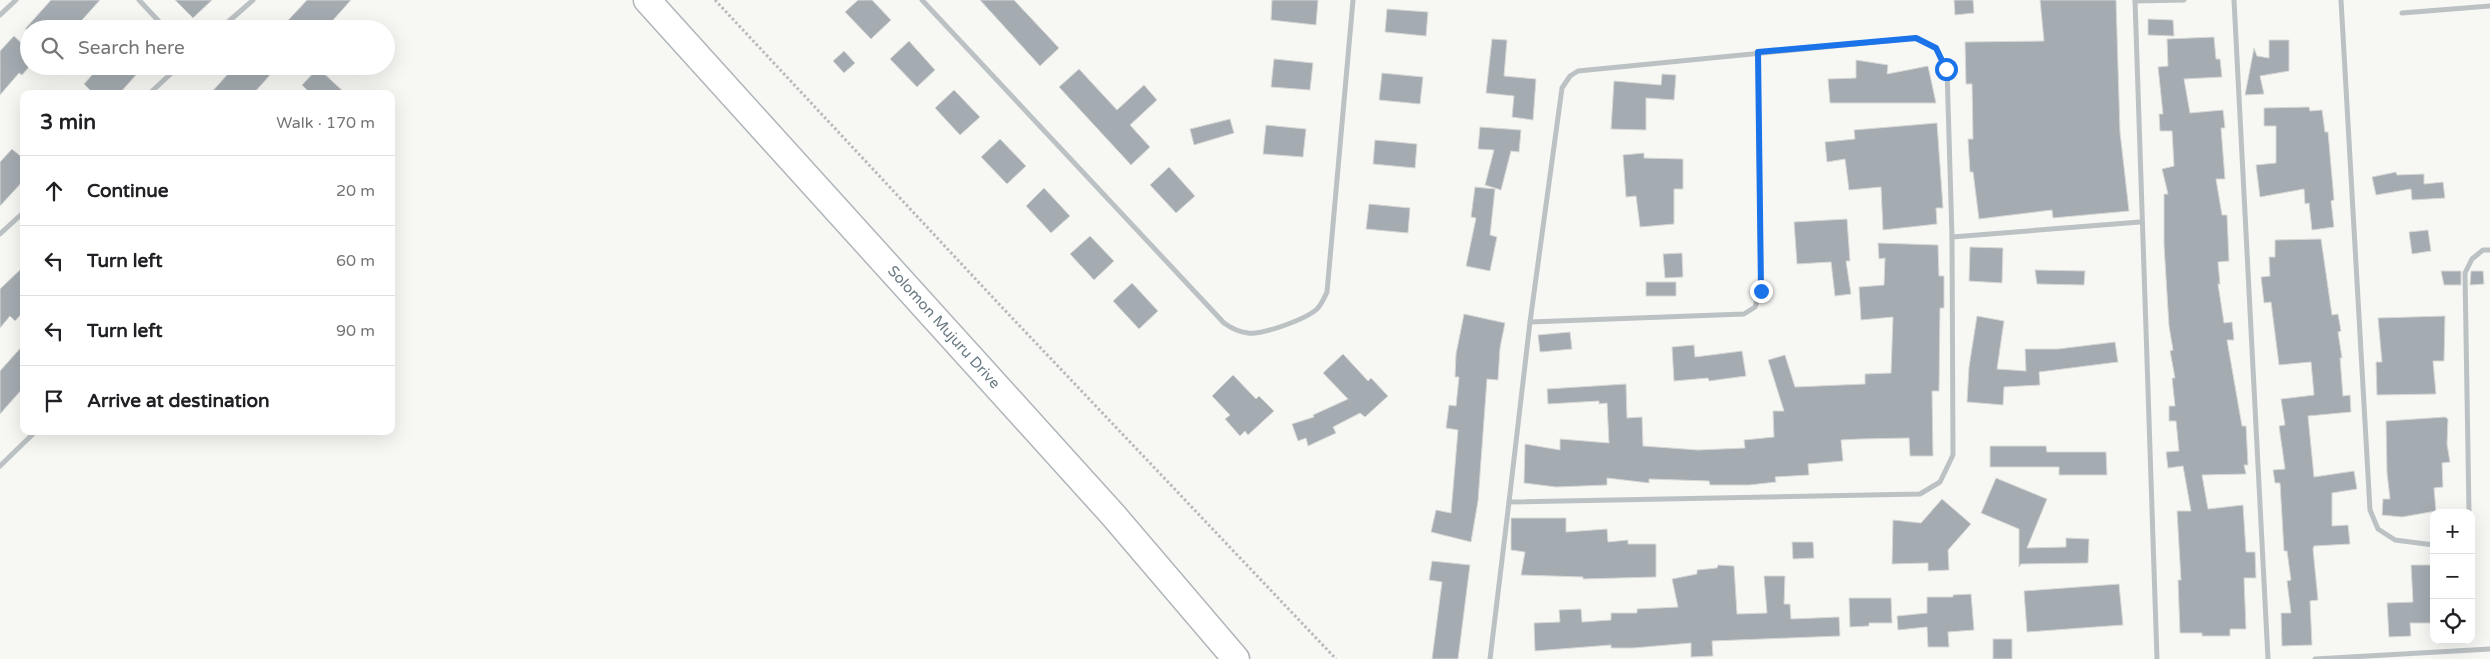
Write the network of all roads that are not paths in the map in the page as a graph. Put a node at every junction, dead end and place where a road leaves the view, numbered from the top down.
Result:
1 (16, 0) edge
2 (139, 0) edge
3 (252, 0) edge
4 (647, 0) edge
5 (922, 0) edge
6 (1354, 0) edge
7 (2184, 0) edge
8 (2234, 0) edge
9 (2341, 0) edge
10 (2135, 1) edge
11 (2490, 6) edge
12 (2402, 13) dead end
13 (0, 15) edge
14 (158, 20) edge
15 (230, 20) edge
16 (1758, 52) junction
17 (169, 75) edge
18 (153, 90) edge
19 (20, 216) edge
20 (2140, 222) junction
21 (0, 234) edge
22 (1952, 237) junction
23 (2490, 250) edge
24 (1530, 322) junction
25 (32, 435) edge
26 (0, 466) edge
27 (1509, 502) junction
28 (2469, 509) edge
29 (2430, 544) edge
30 (2490, 648) edge
31 (1236, 659) edge
32 (1490, 659) edge
33 (2157, 659) edge
34 (2268, 659) edge
35 (2315, 659) edge

1 - 13 street
2 - 14 street
3 - 15 street
4 - 31 street, Solomon Mujuru Drive
5 - 6 street
7 - 10 street
8 - 34 street
9 - 29 street
10 - 20 street
11 - 12 street
16 - 22 street
16 - 24 street
16 - 24 street
17 - 18 street
19 - 21 street
20 - 22 street
20 - 33 street
22 - 27 street
23 - 28 street
24 - 27 street
25 - 26 street
27 - 32 street
30 - 35 street

